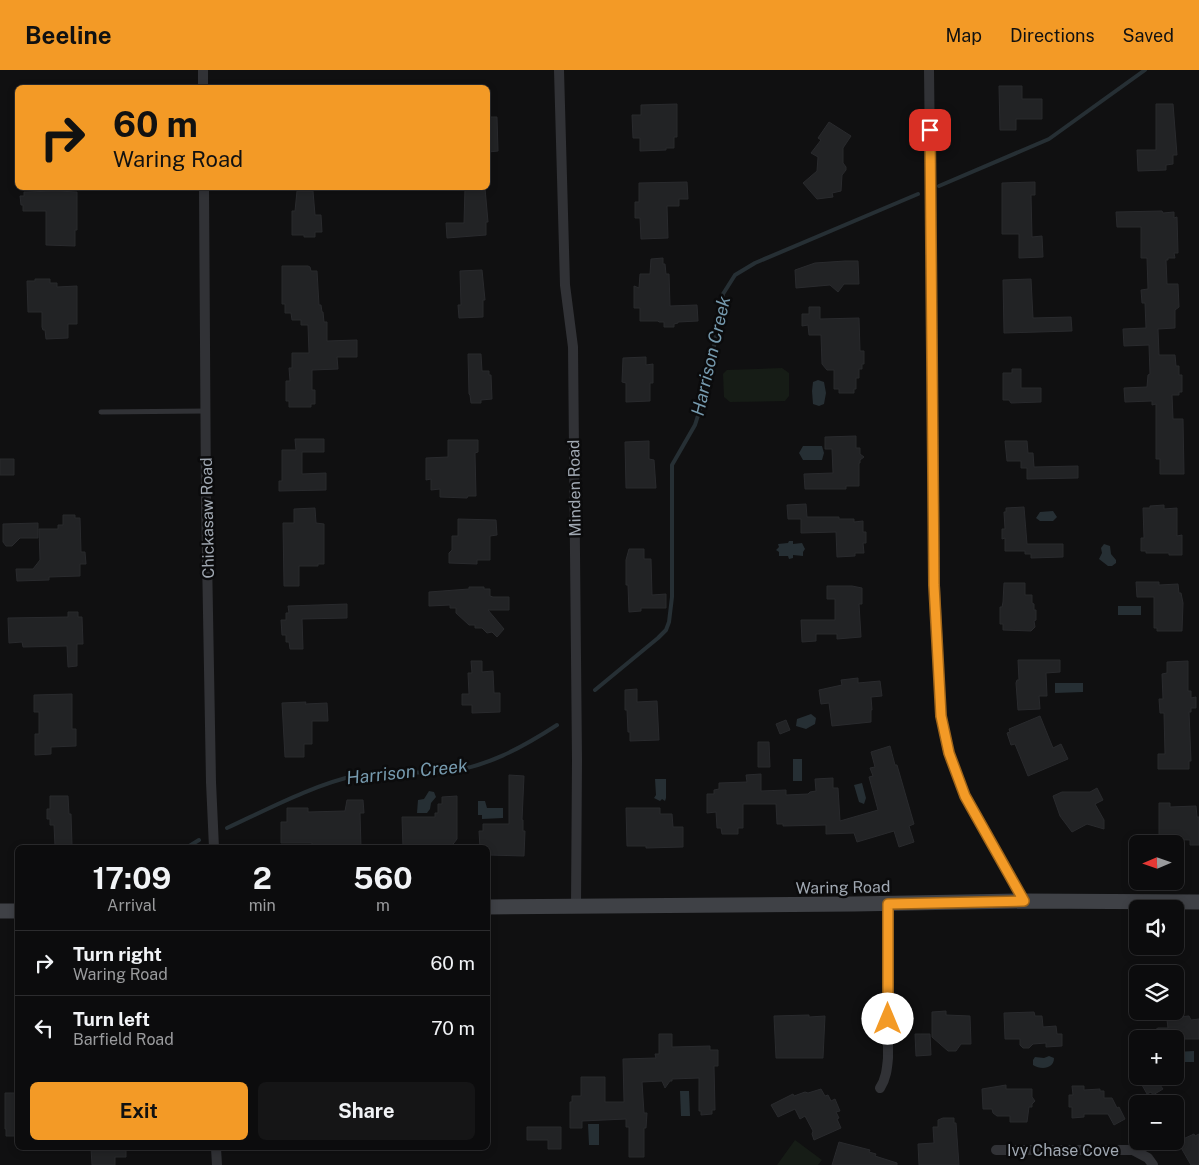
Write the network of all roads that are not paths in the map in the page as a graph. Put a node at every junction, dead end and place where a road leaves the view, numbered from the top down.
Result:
1 (203, 70) edge
2 (559, 70) edge
3 (928, 70) edge
4 (203, 85) edge
5 (204, 190) edge
6 (206, 411) junction
7 (101, 412) dead end
8 (214, 845) edge
9 (1024, 901) junction
10 (1199, 902) edge
11 (888, 904) junction
12 (576, 906) junction
13 (490, 907) edge
14 (0, 911) edge
15 (15, 911) edge
16 (880, 1088) dead end
17 (216, 1150) edge
18 (996, 1150) dead end
19 (216, 1165) edge
20 (1153, 1165) edge

1 - 4 street
2 - 12 street, Minden Road
3 - 9 street
5 - 6 street, Chickasaw Road
6 - 7 lane
6 - 8 street, Chickasaw Road
9 - 10 main road, Waring Road
9 - 11 main road, Waring Road
11 - 12 main road, Waring Road
11 - 16 street
12 - 13 main road, Waring Road
14 - 15 main road
17 - 19 street
18 - 20 street, Ivy Chase Cove

